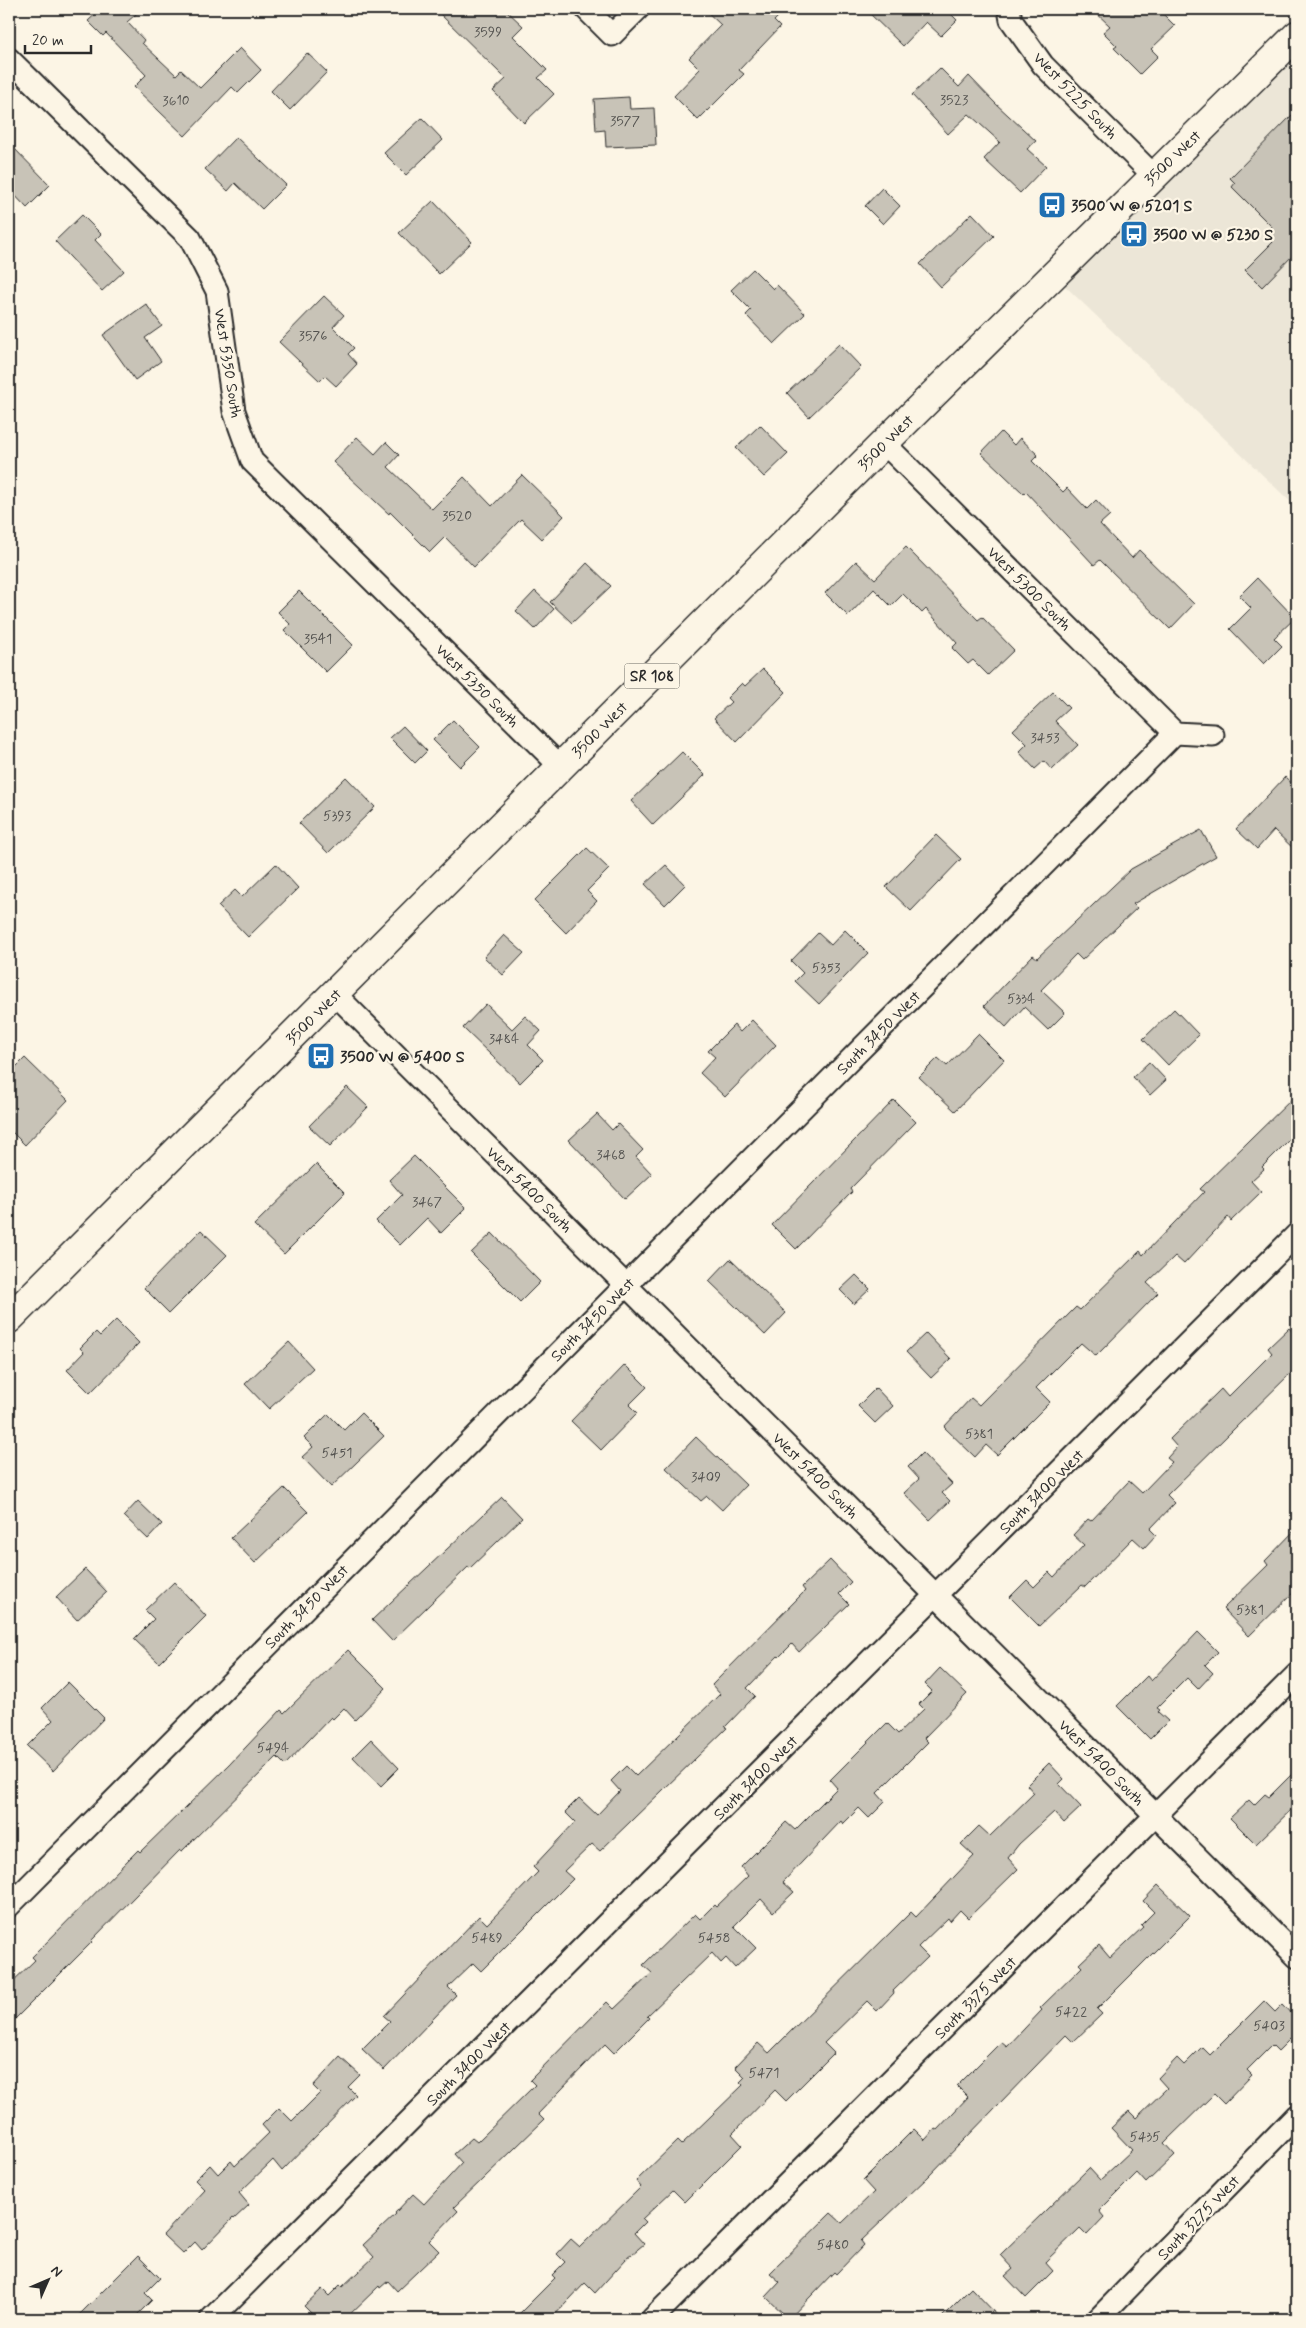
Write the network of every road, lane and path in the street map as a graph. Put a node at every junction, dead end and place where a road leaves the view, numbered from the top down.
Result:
1 (586, 9) edge
2 (638, 9) edge
3 (1009, 9) edge
4 (1297, 35) edge
5 (9, 59) edge
6 (1153, 175) junction
7 (884, 443) junction
8 (1175, 733) junction
9 (1213, 735) dead end
10 (561, 767) junction
11 (335, 994) junction
12 (1297, 1234) edge
13 (626, 1285) junction
14 (9, 1319) edge
15 (936, 1596) junction
16 (1297, 1674) edge
17 (1156, 1816) junction
18 (9, 1906) edge
19 (1297, 1956) edge
20 (1297, 2115) edge
21 (211, 2319) edge
22 (652, 2319) edge
23 (1098, 2319) edge

1 - 2 street
3 - 6 street, West 5225 South
4 - 6 main road, 3500 West / SR 108
5 - 10 street, West 5350 South
6 - 7 main road, 3500 West / SR 108
7 - 8 street, West 5300 South
7 - 10 main road, 3500 West / SR 108
8 - 9 street
8 - 13 street, South 3450 West
10 - 11 main road, 3500 West / SR 108
11 - 13 street, West 5400 South
11 - 14 main road, 3500 West / SR 108
12 - 15 street, South 3400 West
13 - 15 street, West 5400 South
13 - 18 street, South 3450 West
15 - 17 street, West 5400 South
15 - 21 street, South 3400 West
16 - 17 street, South 3375 West
17 - 19 street, West 5400 South
17 - 22 street, South 3375 West
20 - 23 street, South 3275 West

